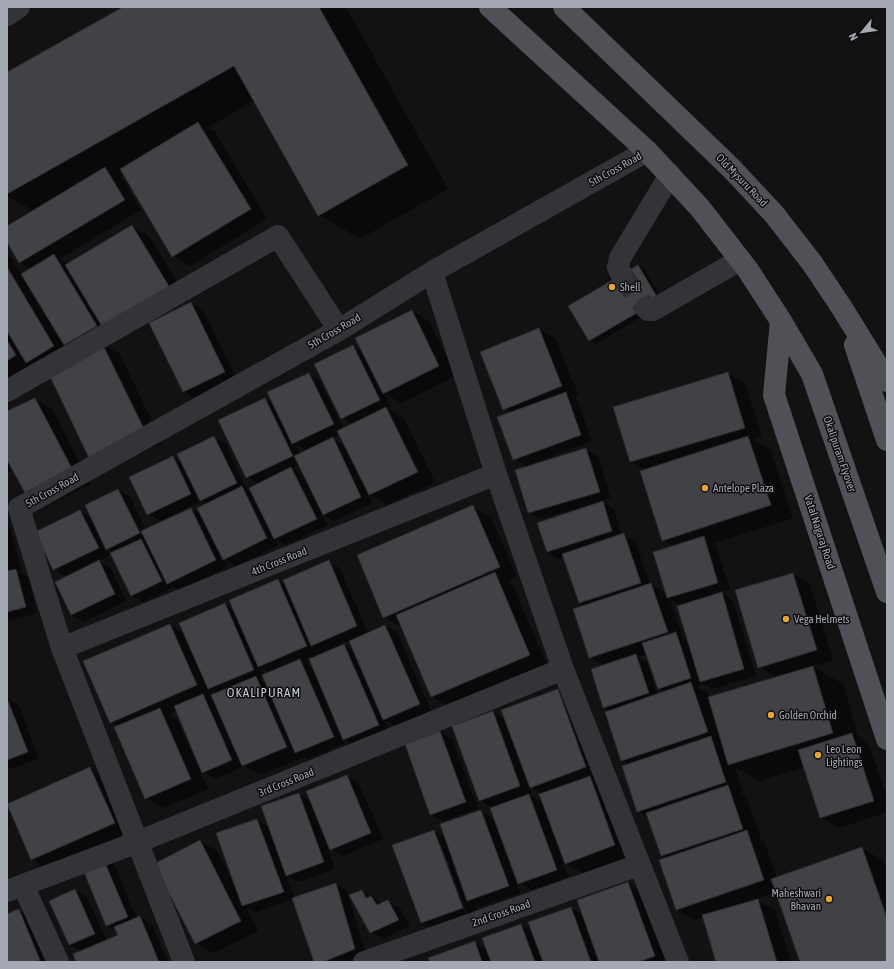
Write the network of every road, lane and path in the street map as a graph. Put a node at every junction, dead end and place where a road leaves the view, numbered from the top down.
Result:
1 (19, 7) edge
2 (490, 7) edge
3 (564, 7) edge
4 (7, 15) edge
5 (647, 151) junction
6 (670, 175) junction
7 (740, 260) junction
8 (432, 272) junction
9 (621, 274) tunnel mouth
10 (646, 308) dead end
11 (842, 308) junction
12 (781, 321) junction
13 (339, 330) junction
14 (887, 381) edge
15 (7, 391) edge
16 (887, 440) edge
17 (496, 474) junction
18 (13, 507) edge
19 (887, 592) edge
20 (62, 648) junction
21 (563, 669) junction
22 (887, 740) edge
23 (138, 842) junction
24 (639, 865) junction
25 (15, 888) edge
26 (58, 962) edge
27 (184, 962) edge
28 (364, 962) edge
29 (678, 962) edge

1 - 4 street
2 - 5 main road
3 - 11 main road, Old Mysuru Road
5 - 6 main road
5 - 8 street, 5th Cross Road
6 - 7 main road
6 - 9 street
7 - 10 street
7 - 12 main road
8 - 13 street, 5th Cross Road
8 - 17 street
11 - 14 main road, Old Mysuru Road
11 - 16 main road
12 - 19 main road, Okalipuram Flyover
12 - 22 main road, Vatal Nagaraj Road
13 - 15 street
13 - 18 street, 5th Cross Road
17 - 20 street, 4th Cross Road
17 - 21 street
18 - 20 street
20 - 23 street
21 - 23 street, 3rd Cross Road
21 - 24 street
23 - 25 street, 3rd Cross Road
23 - 27 street
24 - 28 street, 2nd Cross Road
24 - 29 street
25 - 26 street

